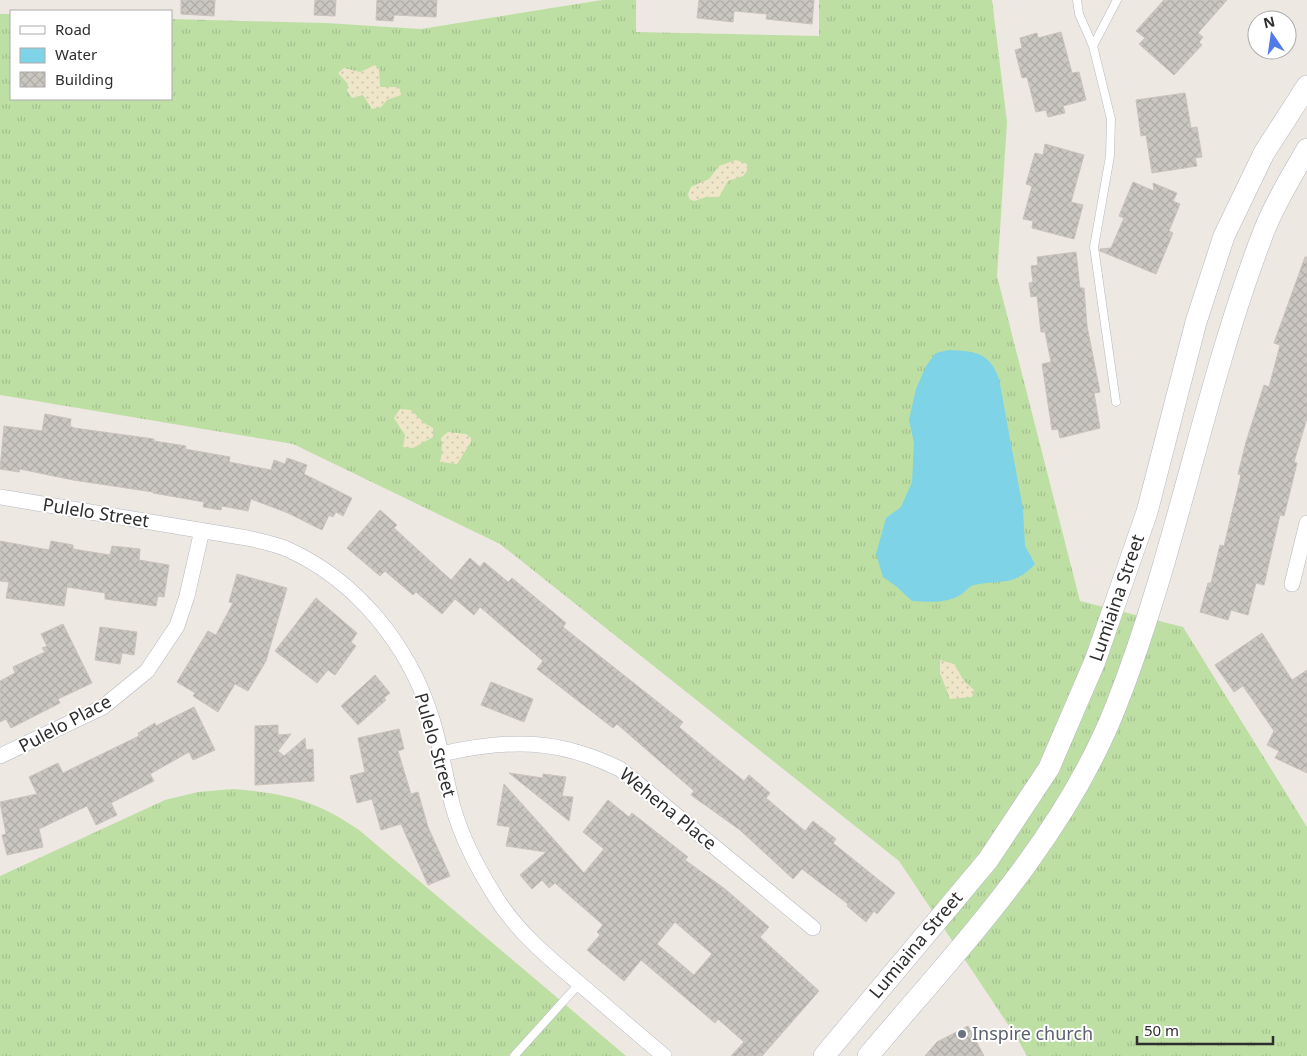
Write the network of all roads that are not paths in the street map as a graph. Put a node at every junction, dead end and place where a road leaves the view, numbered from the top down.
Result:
1 (1077, 0) edge
2 (1117, 0) edge
3 (1093, 46) junction
4 (1307, 86) edge
5 (1307, 149) edge
6 (1116, 402) dead end
7 (0, 497) edge
8 (1307, 523) edge
9 (202, 530) junction
10 (1292, 584) dead end
11 (441, 754) junction
12 (0, 756) edge
13 (813, 928) dead end
14 (580, 984) junction
15 (514, 1056) edge
16 (664, 1056) edge
17 (824, 1056) edge
18 (868, 1056) edge

1 - 3 lane
2 - 3 lane
3 - 6 lane
4 - 17 main road, Lumiaina Street
5 - 18 main road, Lumiaina Street
7 - 9 street, Pulelo Street
8 - 10 street
9 - 11 street, Pulelo Street
9 - 12 street, Pulelo Place
11 - 13 street, Wehena Place
11 - 14 street, Pulelo Street
14 - 15 lane
14 - 16 street, Pulelo Street

